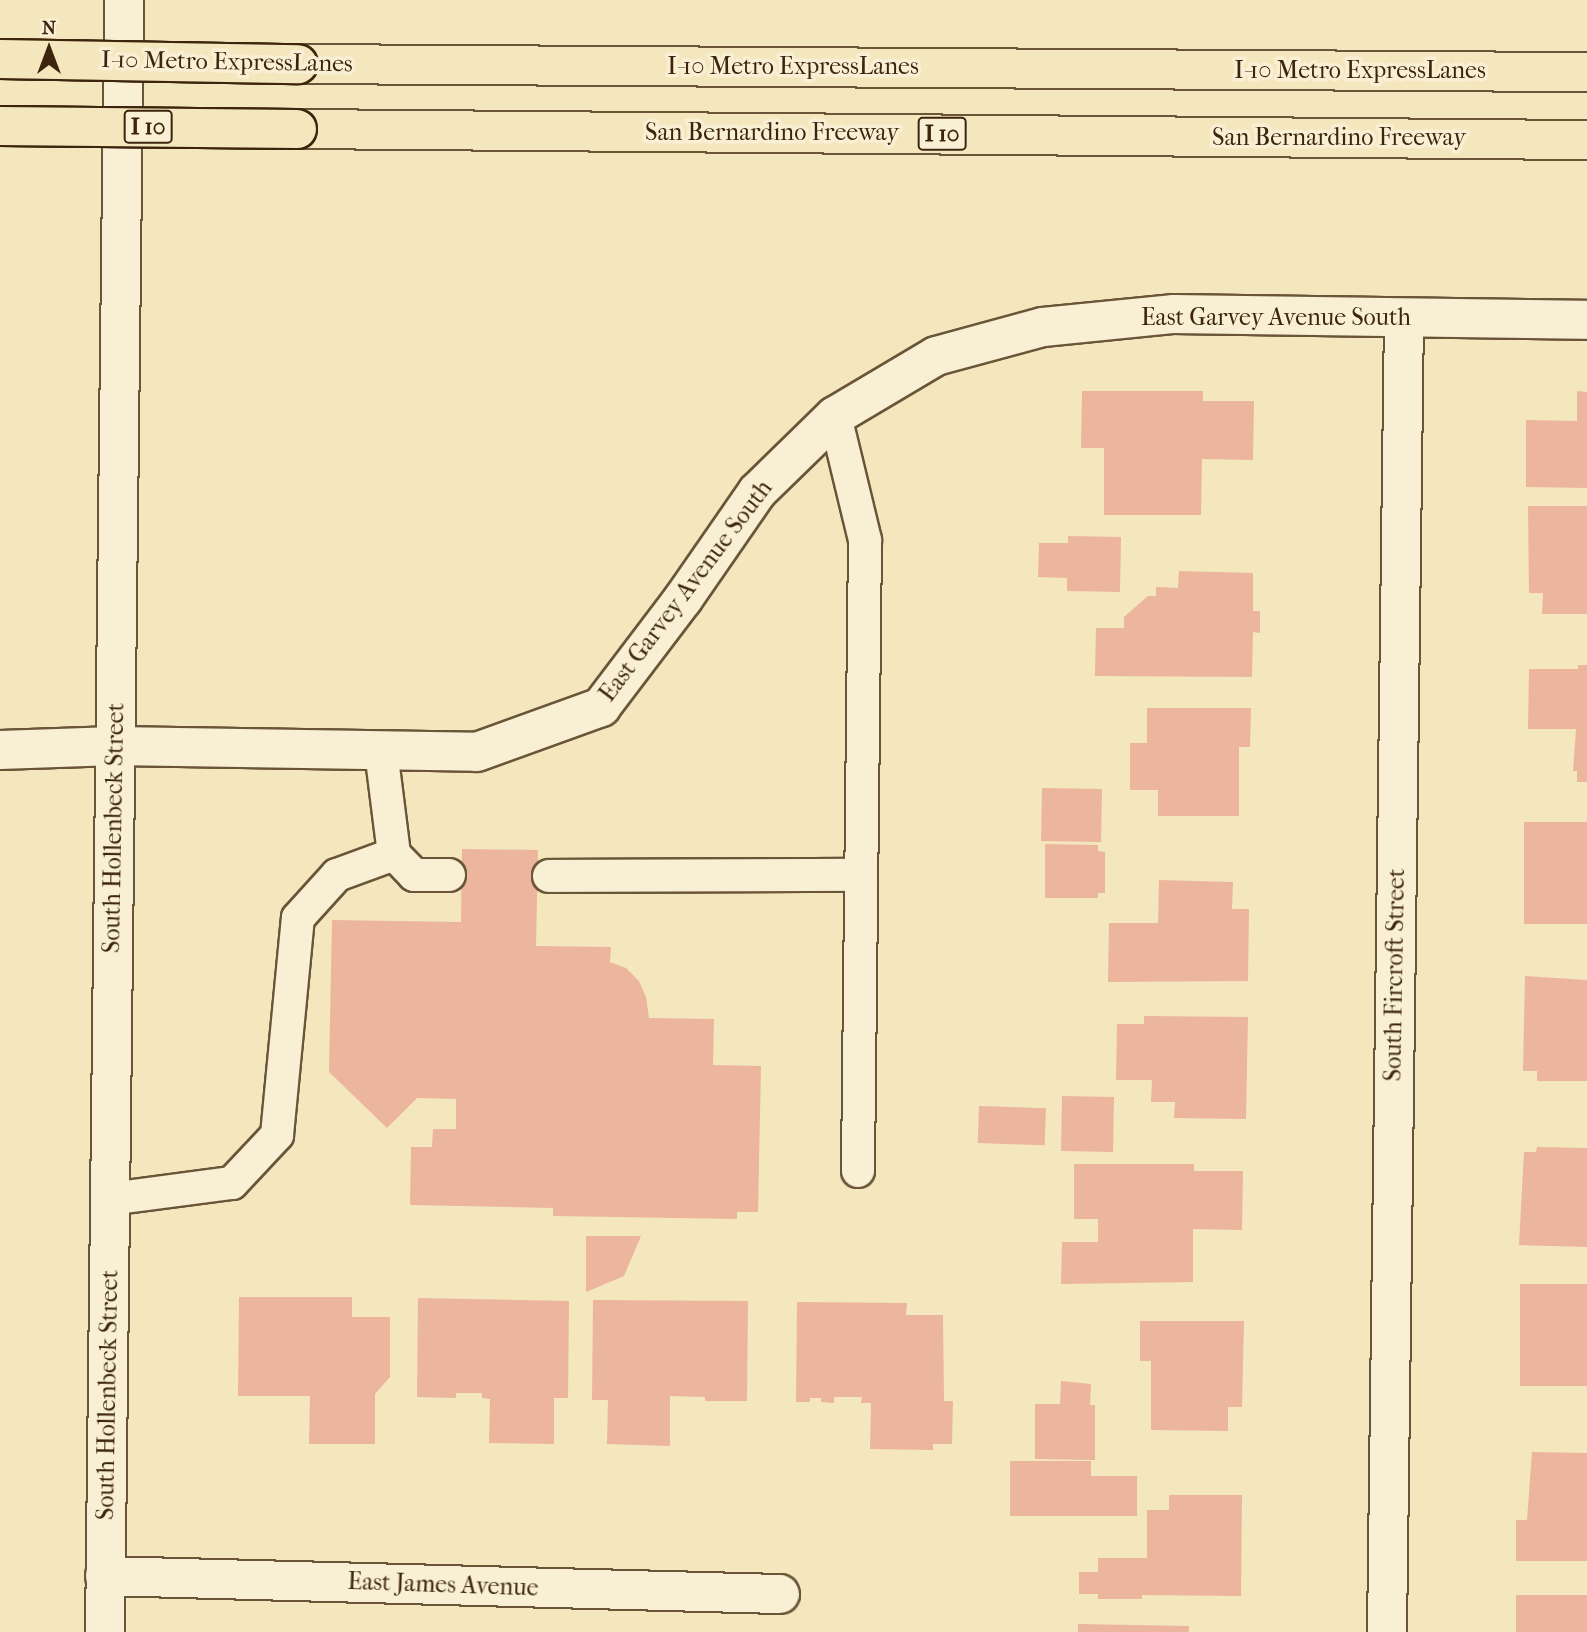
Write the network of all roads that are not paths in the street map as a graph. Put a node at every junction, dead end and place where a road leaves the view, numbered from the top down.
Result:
1 (124, 12) edge
2 (0, 59) edge
3 (1587, 72) edge
4 (0, 126) edge
5 (1587, 140) edge
6 (1404, 318) junction
7 (1587, 320) edge
8 (835, 416) junction
9 (115, 746) junction
10 (0, 750) edge
11 (381, 751) junction
12 (394, 854) junction
13 (449, 875) dead end
14 (861, 875) junction
15 (549, 876) dead end
16 (858, 1171) dead end
17 (110, 1199) junction
18 (105, 1576) junction
19 (780, 1594) dead end
20 (104, 1632) edge
21 (1387, 1632) edge

1 - 9 street, South Hollenbeck Street
2 - 3 highway, I-10 Metro ExpressLanes, bridge
4 - 5 highway, San Bernardino Freeway / I 10, bridge
6 - 7 street, East Garvey Avenue South
6 - 8 street, East Garvey Avenue South
6 - 21 street, South Fircroft Street
8 - 11 street, East Garvey Avenue South
8 - 14 lane
9 - 10 street, East Garvey Avenue South
9 - 11 street, East Garvey Avenue South
9 - 17 street, South Hollenbeck Street
11 - 12 lane
12 - 13 lane
12 - 17 lane
14 - 15 lane
14 - 16 lane
17 - 18 street, South Hollenbeck Street
18 - 19 street, East James Avenue
18 - 20 street, South Hollenbeck Street

